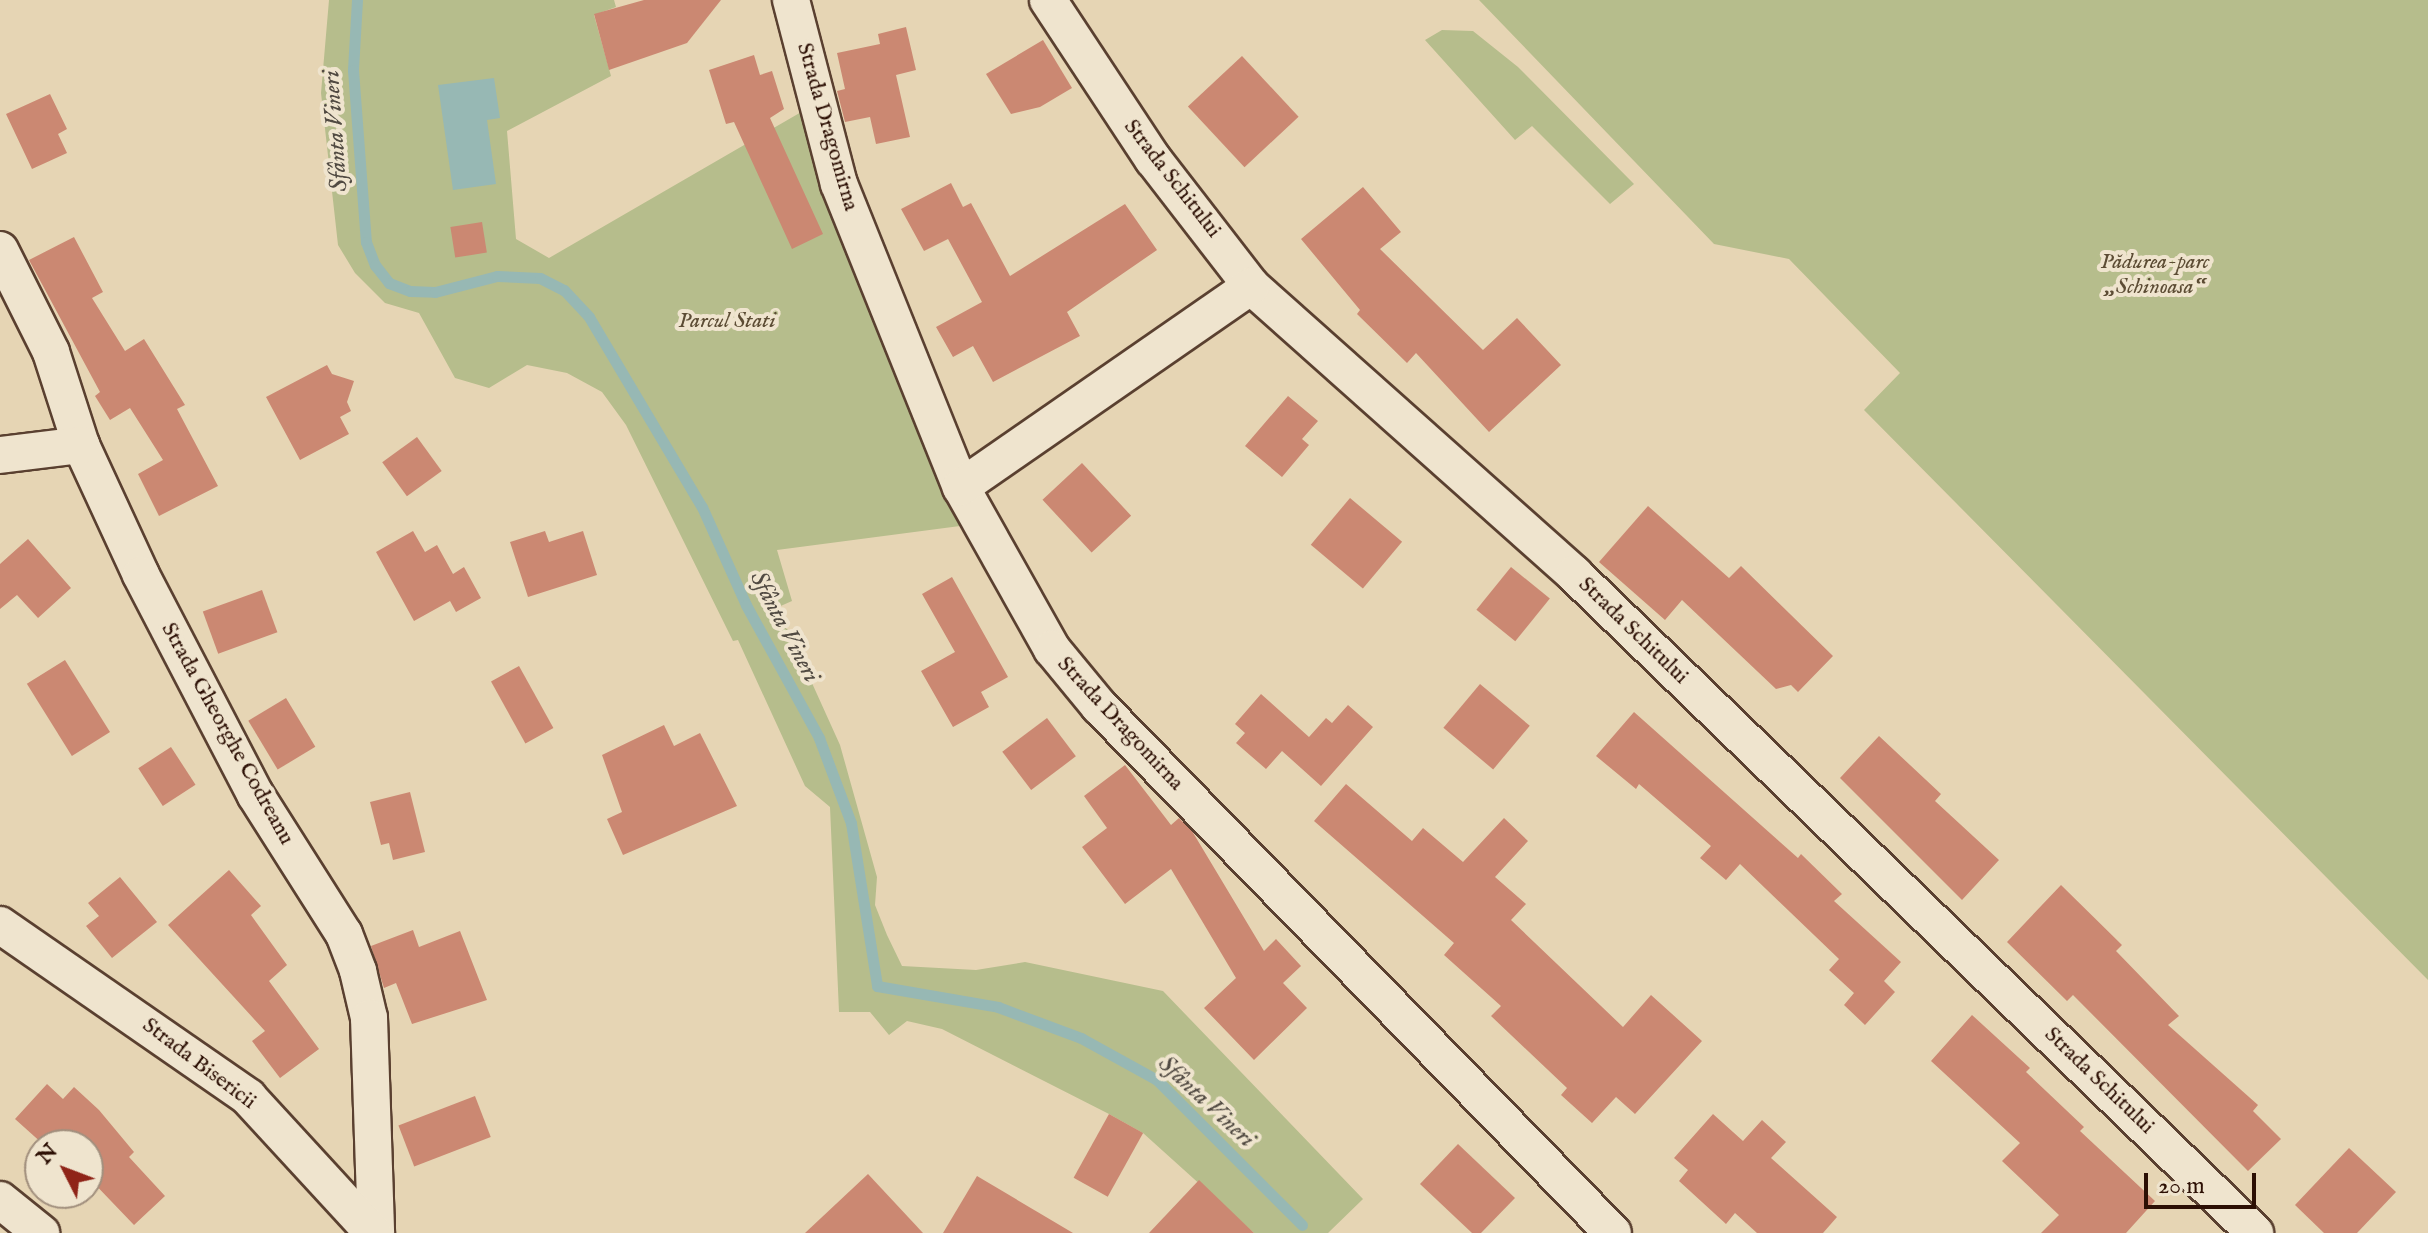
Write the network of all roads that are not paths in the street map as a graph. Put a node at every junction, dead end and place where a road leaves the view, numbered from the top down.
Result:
1 (791, 0) edge
2 (1048, 0) edge
3 (0, 250) edge
4 (1251, 286) junction
5 (81, 445) junction
6 (0, 455) edge
7 (961, 487) junction
8 (0, 925) edge
9 (0, 1200) edge
10 (41, 1233) edge
11 (374, 1233) edge
12 (1613, 1233) edge
13 (2255, 1233) edge

1 - 7 street, Strada Dragomirna
2 - 4 street, Strada Schitului
3 - 5 street, Strada Gheorghe Codreanu
4 - 7 street
4 - 13 street, Strada Schitului
5 - 6 street
5 - 11 street, Strada Gheorghe Codreanu
7 - 12 street, Strada Dragomirna
8 - 11 street, Strada Bisericii
9 - 10 street

